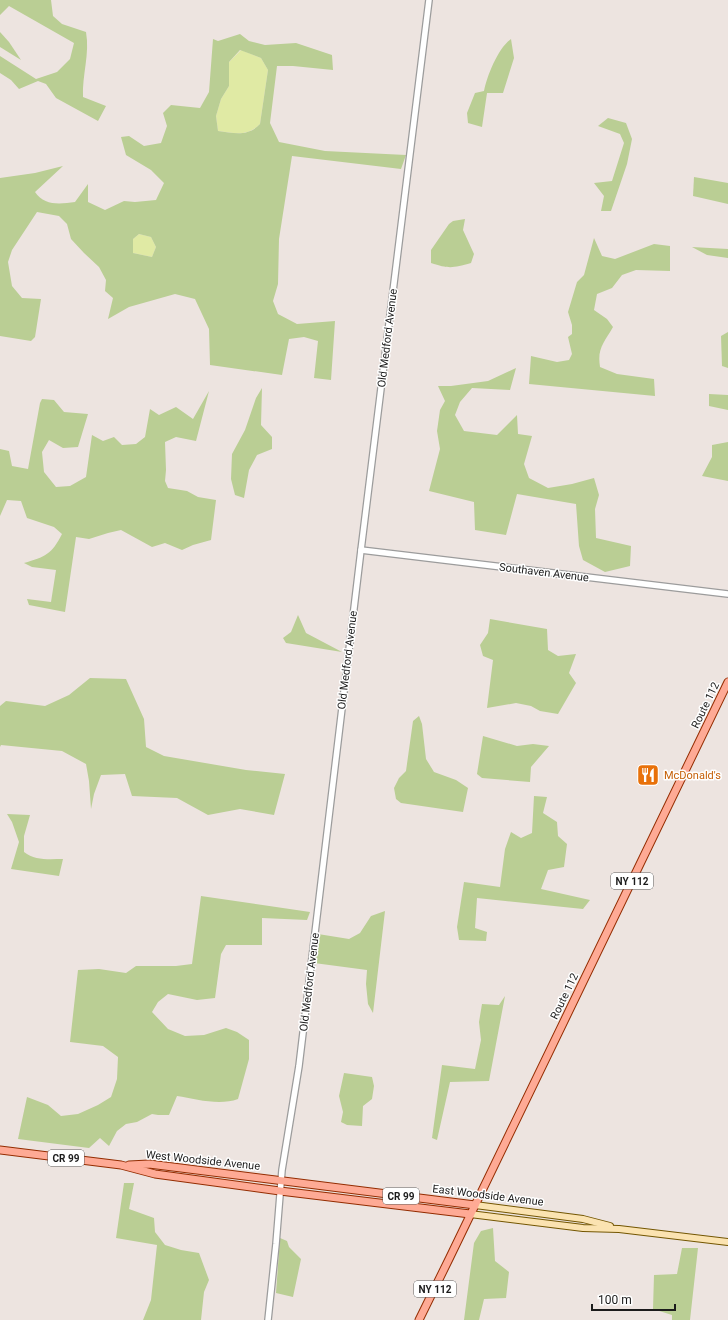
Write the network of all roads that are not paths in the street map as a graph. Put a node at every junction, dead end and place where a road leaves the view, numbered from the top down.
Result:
1 (429, 0) edge
2 (361, 550) junction
3 (728, 594) edge
4 (728, 682) edge
5 (0, 1150) edge
6 (121, 1165) junction
7 (281, 1180) junction
8 (280, 1191) junction
9 (475, 1205) junction
10 (470, 1214) junction
11 (619, 1229) junction
12 (728, 1242) edge
13 (268, 1320) edge
14 (418, 1320) edge

1 - 2 street, Old Medford Avenue
2 - 3 street, Southaven Avenue
2 - 7 street, Old Medford Avenue
4 - 9 main road, Route 112 / NY 112
5 - 6 main road, West Woodside Avenue / CR 99
6 - 7 main road, West Woodside Avenue / CR 99
6 - 8 main road, West Woodside Avenue / CR 99
7 - 8 street, Old Medford Avenue
7 - 9 main road, East Woodside Avenue / CR 99
8 - 10 main road, East Woodside Avenue / CR 99
8 - 13 street, Old Medford Avenue
9 - 10 main road, Route 112 / NY 112
9 - 11 main road, East Woodside Avenue / CR 99
10 - 11 main road, East Woodside Avenue / CR 99
10 - 14 main road, Route 112 / NY 112
11 - 12 main road, East Woodside Avenue / CR 99

